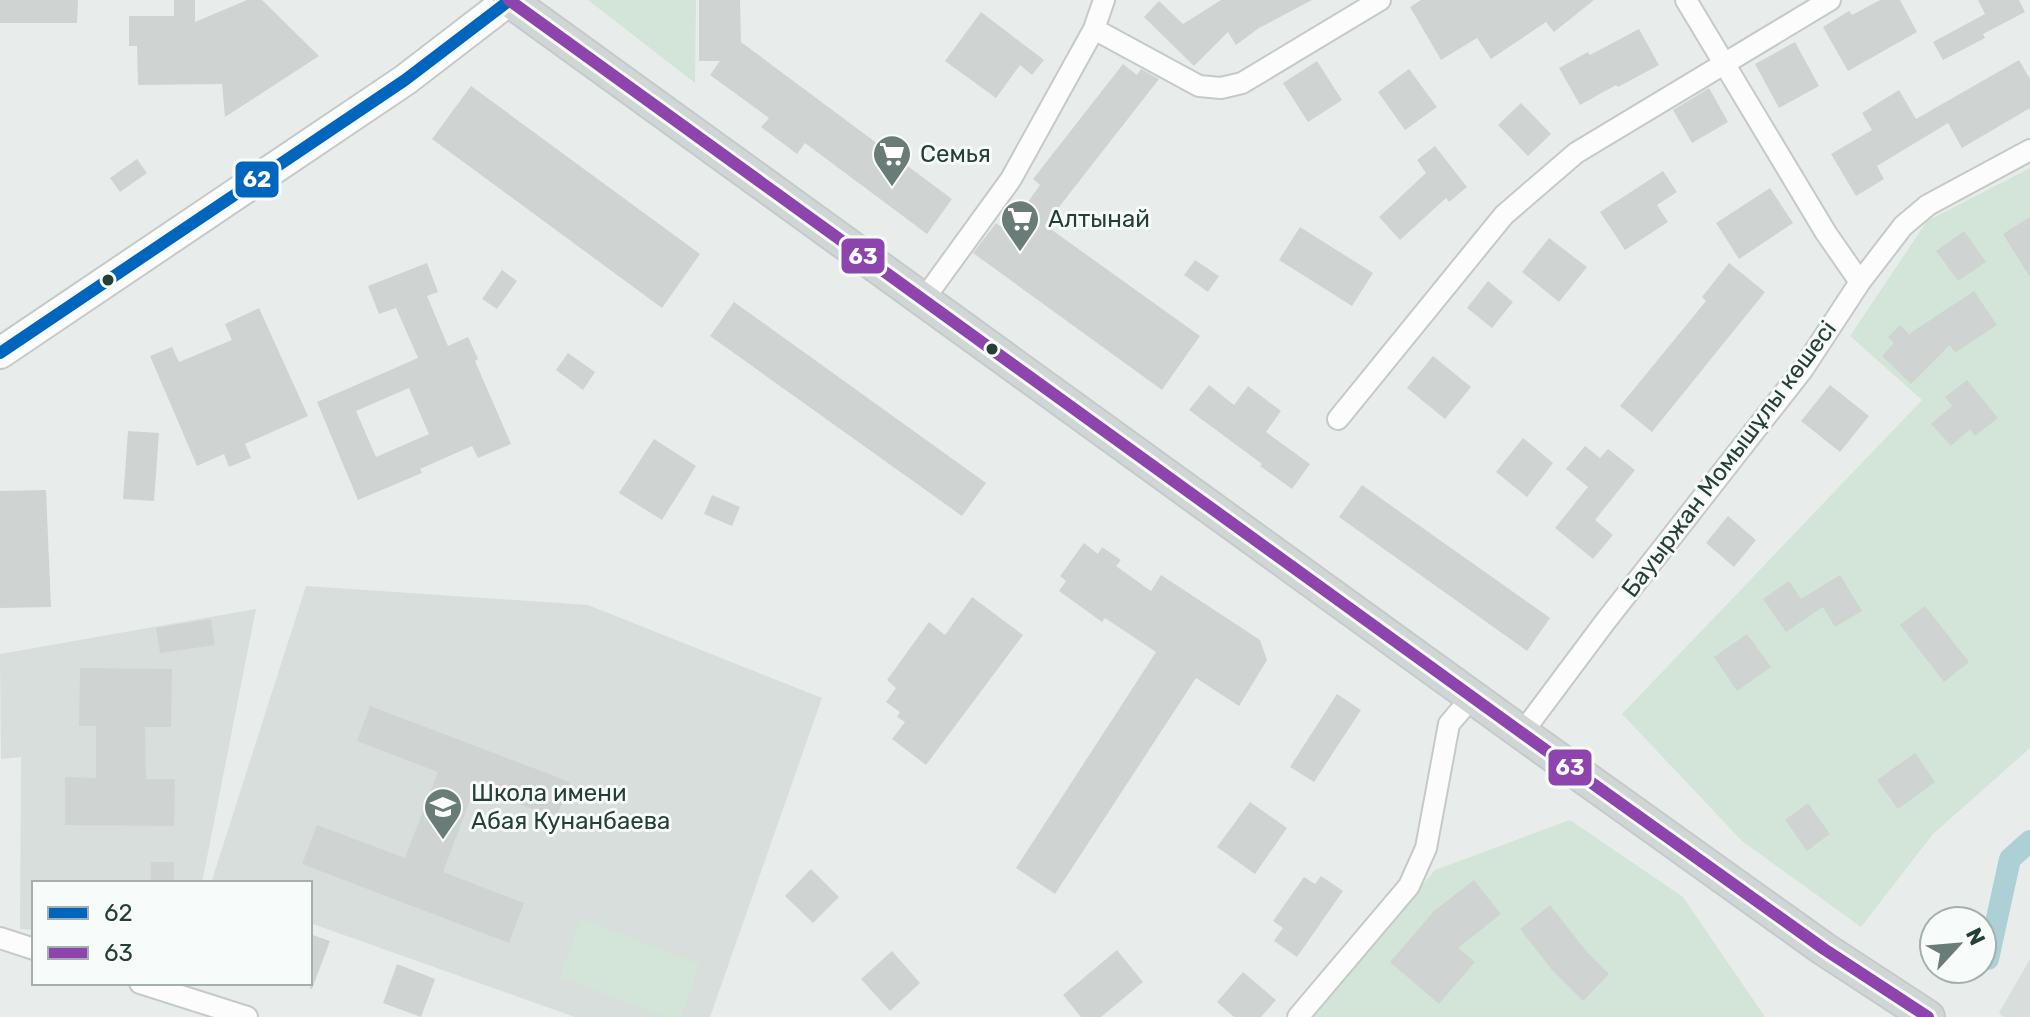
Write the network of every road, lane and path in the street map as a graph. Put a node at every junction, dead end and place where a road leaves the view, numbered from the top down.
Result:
1 (509, 0) edge
2 (1104, 0) edge
3 (1380, 0) edge
4 (1686, 0) edge
5 (1830, 0) edge
6 (1094, 29) junction
7 (1724, 62) junction
8 (2030, 150) edge
9 (1860, 282) junction
10 (924, 299) junction
11 (0, 353) edge
12 (1338, 419) dead end
13 (1472, 697) junction
14 (1522, 733) junction
15 (0, 938) edge
16 (32, 948) edge
17 (146, 985) edge
18 (247, 1017) edge
19 (1298, 1017) edge
20 (1928, 1017) edge

1 - 10 main road
1 - 11 main road
2 - 6 street
3 - 6 street
4 - 7 street
5 - 7 street
6 - 10 street
7 - 9 street
7 - 12 street
8 - 9 street, Бауыржан Момышұлы көшесі
9 - 14 street, Бауыржан Момышұлы көшесі
10 - 13 main road
13 - 14 main road
13 - 19 street
14 - 20 main road
15 - 16 street
17 - 18 street

